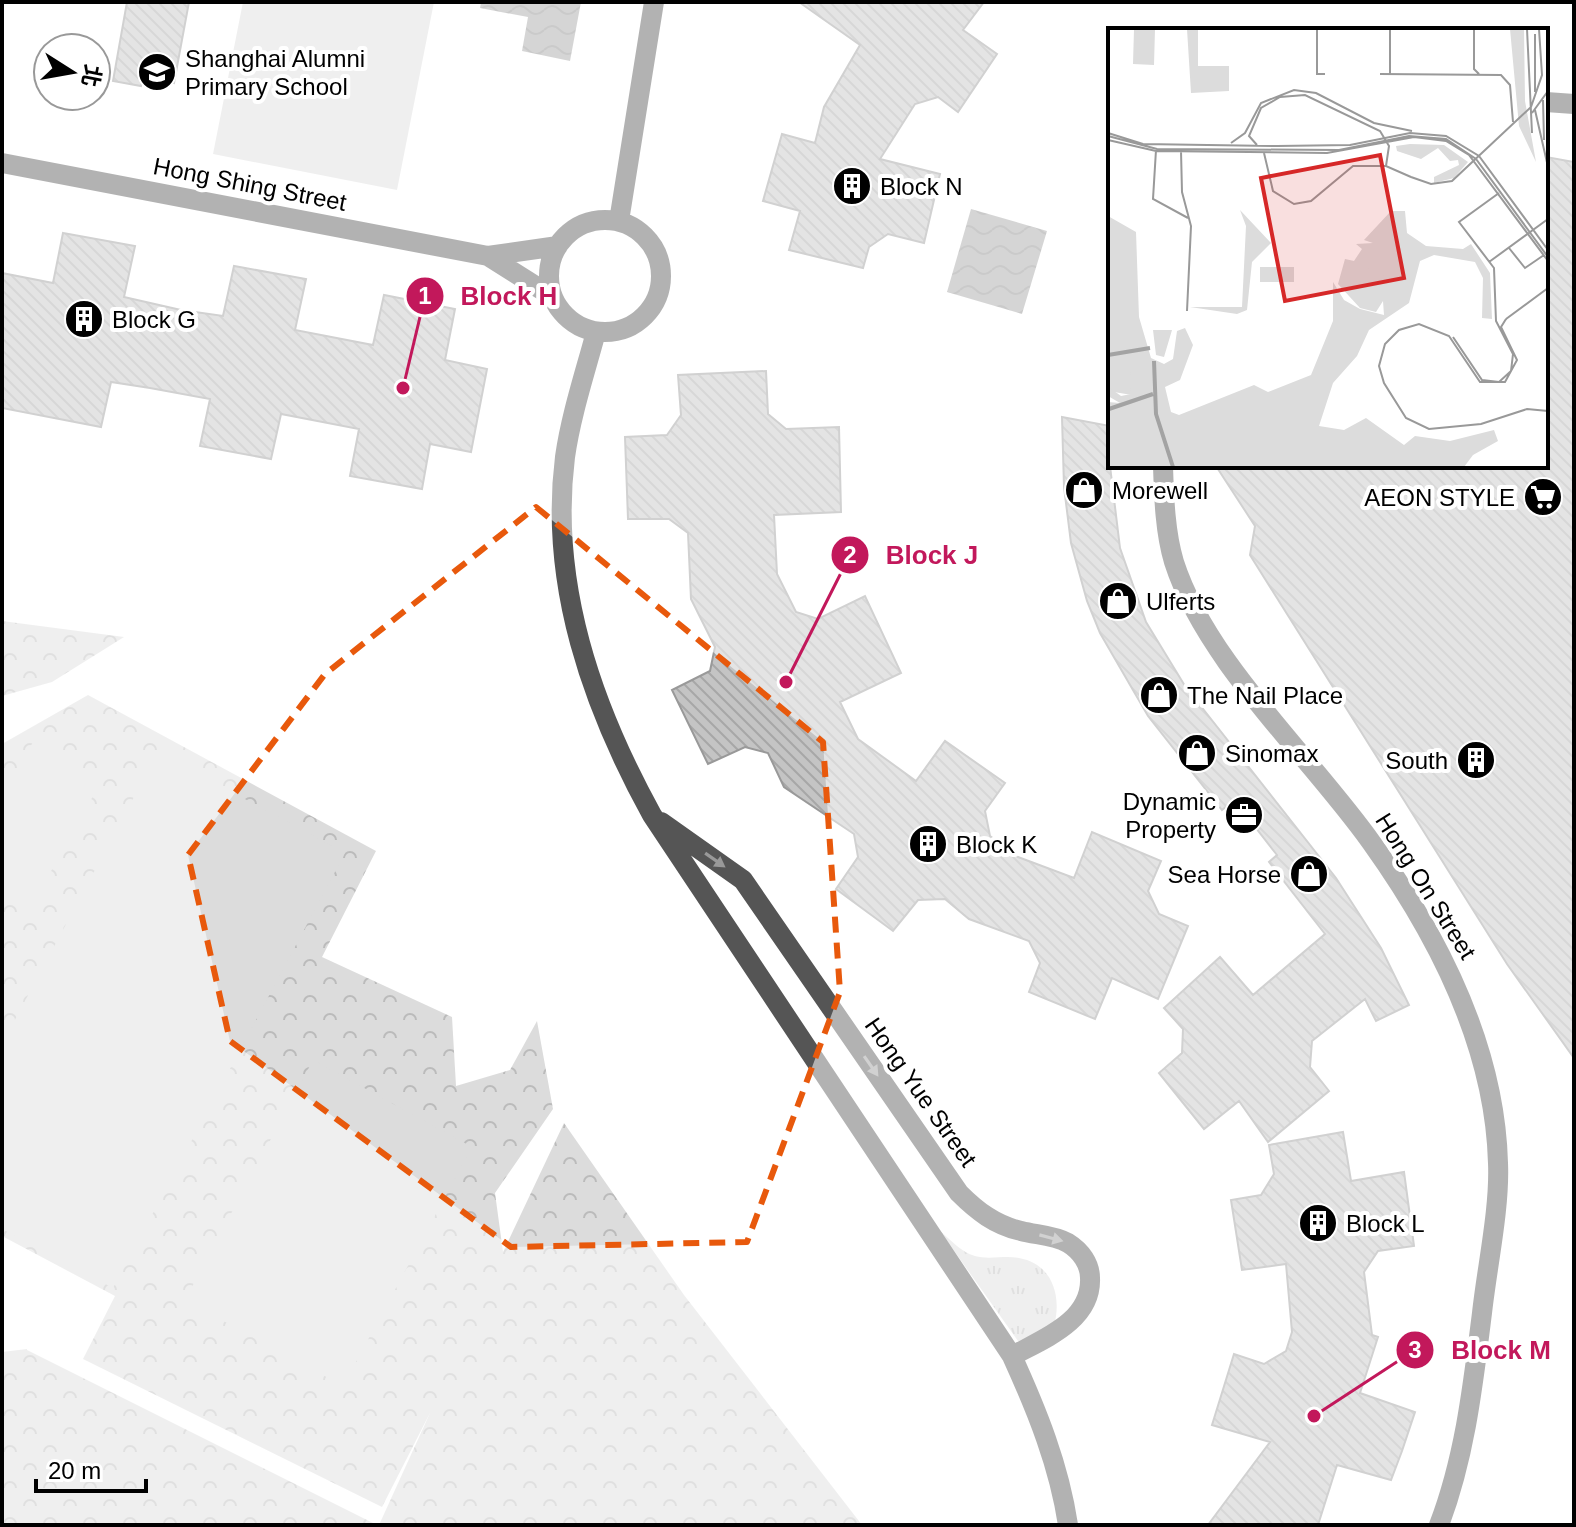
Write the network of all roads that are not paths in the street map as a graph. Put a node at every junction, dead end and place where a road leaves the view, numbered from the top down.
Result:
1 (654, 2) edge
2 (1548, 102) edge
3 (1574, 104) edge
4 (2, 163) edge
5 (619, 221) junction
6 (558, 246) junction
7 (488, 256) junction
8 (553, 297) junction
9 (596, 332) junction
10 (1163, 468) edge
11 (652, 815) junction
12 (1012, 1356) junction
13 (1068, 1525) edge
14 (1439, 1525) edge

1 - 5 street
2 - 3 street
4 - 7 street, Hong Shing Street
5 - 6 street
5 - 9 street
6 - 7 street
6 - 8 street
7 - 8 street
8 - 9 street
9 - 11 street, Hong Yue Street
10 - 14 street, Hong On Street
11 - 12 street, Hong Yue Street
11 -> 12 street, Hong Yue Street
12 - 13 street, Hong Yue Street

